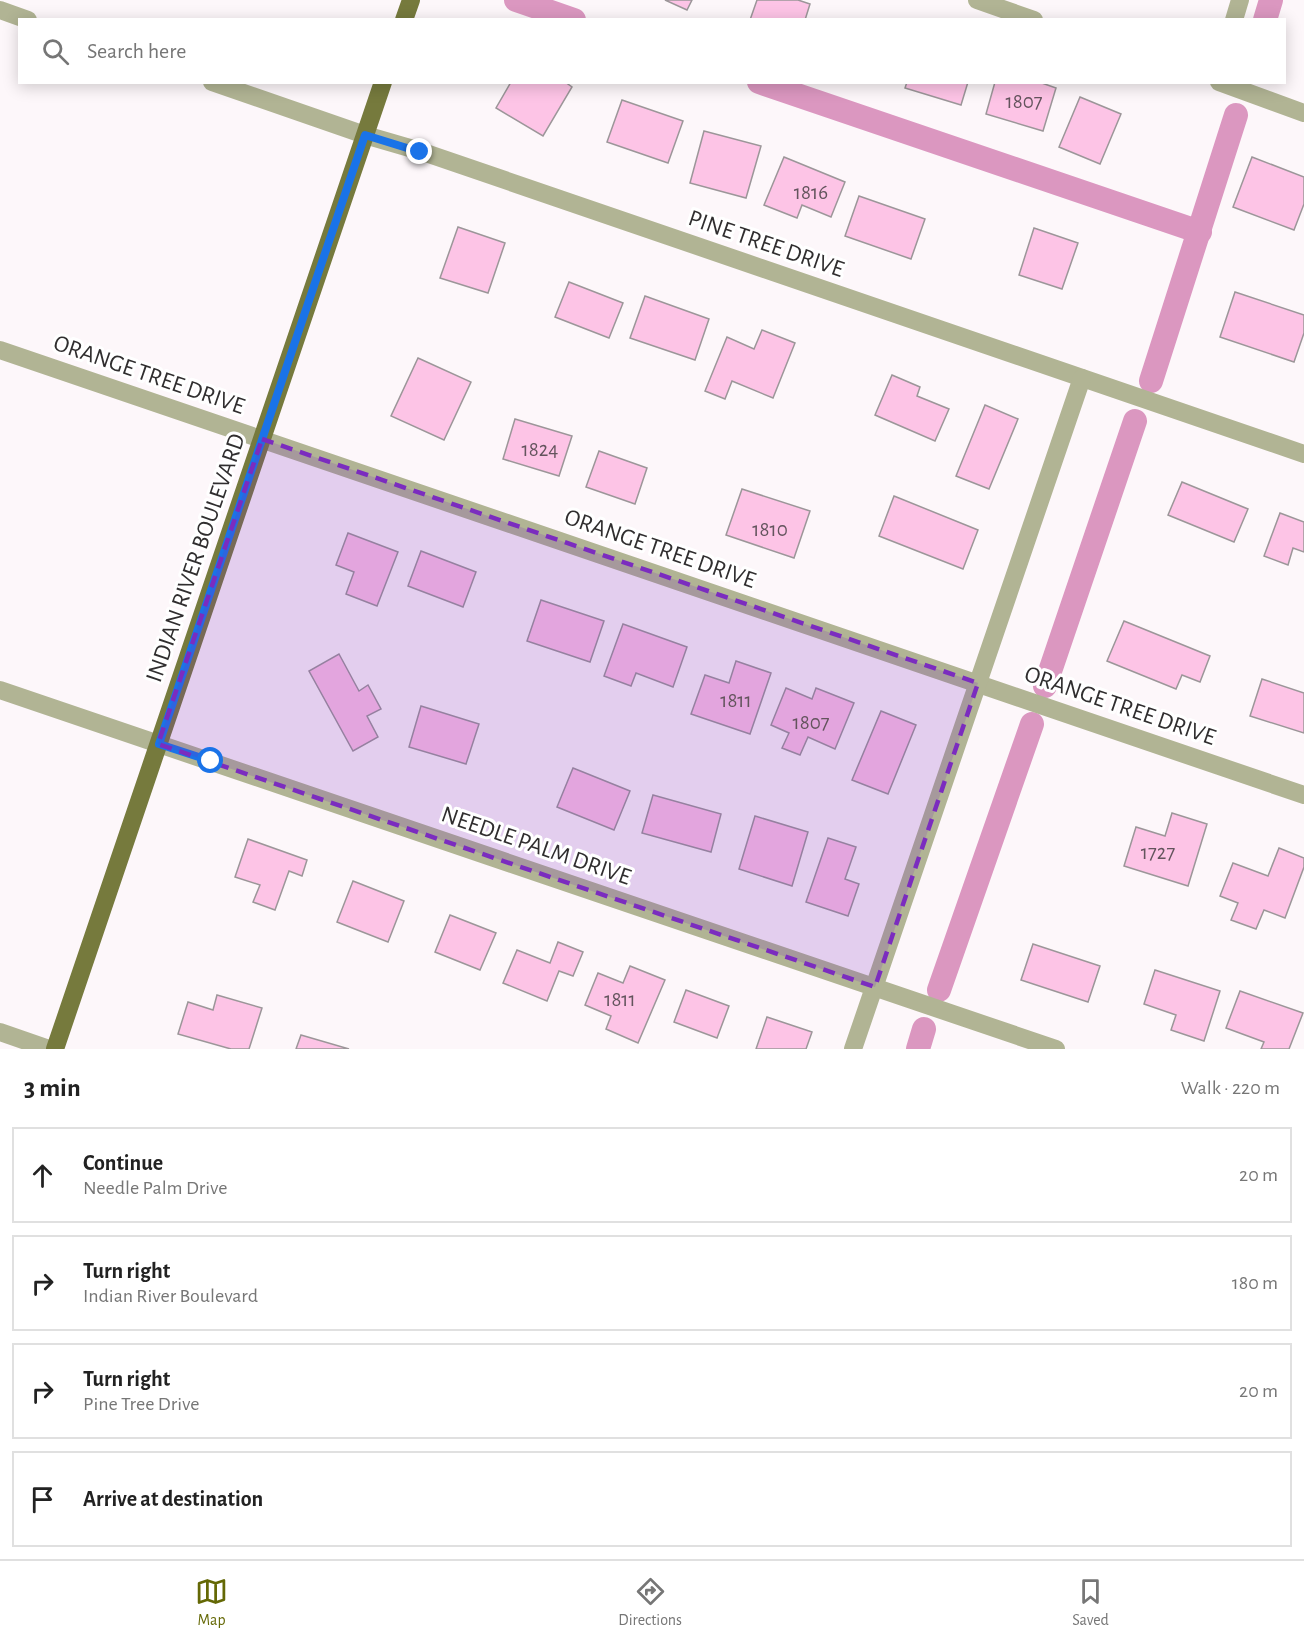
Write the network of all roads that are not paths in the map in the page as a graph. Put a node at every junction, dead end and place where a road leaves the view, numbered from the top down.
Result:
1 (411, 0) edge
2 (976, 0) edge
3 (1240, 0) edge
4 (0, 10) edge
5 (22, 18) edge
6 (405, 18) edge
7 (1028, 18) edge
8 (1235, 18) edge
9 (218, 84) edge
10 (382, 84) edge
11 (1224, 84) edge
12 (1304, 113) edge
13 (365, 135) junction
14 (0, 350) edge
15 (1082, 378) junction
16 (262, 439) junction
17 (1304, 454) edge
18 (978, 683) junction
19 (0, 690) edge
20 (159, 744) junction
21 (1304, 795) edge
22 (875, 987) junction
23 (0, 1032) edge
24 (49, 1049) edge
25 (56, 1049) edge
26 (854, 1049) edge
27 (1056, 1049) edge

1 - 6 main road
2 - 7 street
3 - 8 street
4 - 5 street
9 - 13 street, PINE TREE DRIVE
10 - 13 main road, INDIAN RIVER BOULEVARD
11 - 12 street
13 - 15 street, PINE TREE DRIVE
13 - 16 main road, INDIAN RIVER BOULEVARD
14 - 16 street, ORANGE TREE DRIVE
15 - 17 street, PINE TREE DRIVE
15 - 18 street
16 - 18 street, ORANGE TREE DRIVE
16 - 20 main road, INDIAN RIVER BOULEVARD
18 - 21 street, ORANGE TREE DRIVE
18 - 22 street
19 - 20 street, NEEDLE PALM DRIVE
20 - 22 street, NEEDLE PALM DRIVE
20 - 25 main road, INDIAN RIVER BOULEVARD
22 - 26 street
22 - 27 street, NEEDLE PALM DRIVE
23 - 24 street

